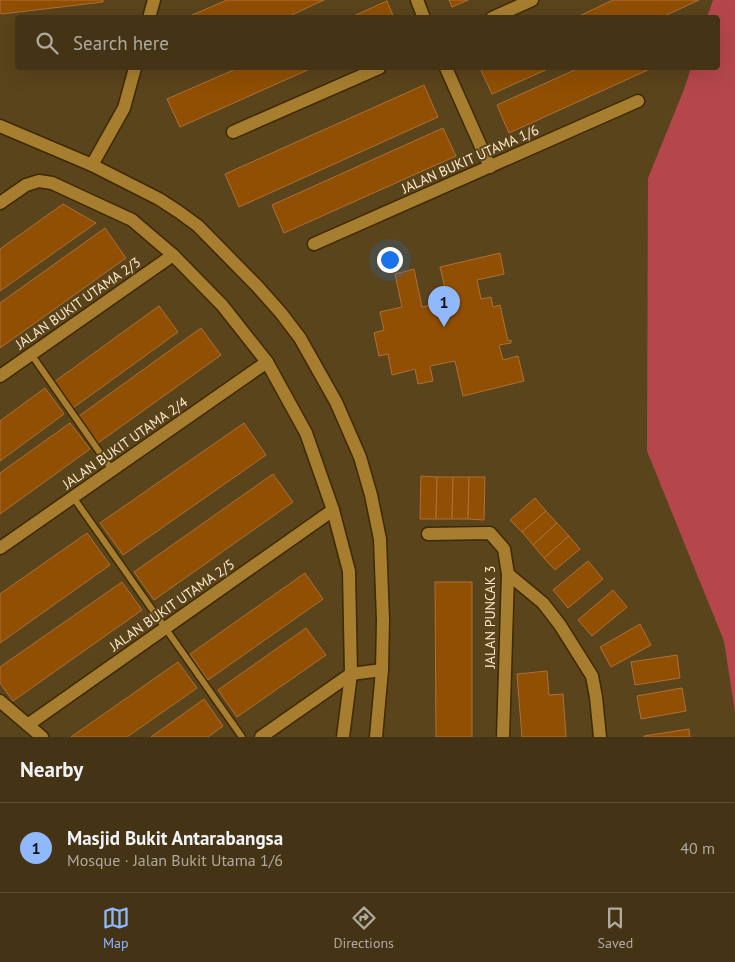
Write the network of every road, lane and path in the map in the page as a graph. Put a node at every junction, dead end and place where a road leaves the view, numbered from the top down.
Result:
1 (154, 0) edge
2 (417, 0) edge
3 (532, 0) edge
4 (150, 15) edge
5 (423, 15) edge
6 (499, 15) edge
7 (134, 70) edge
8 (374, 70) edge
9 (447, 70) edge
10 (638, 102) dead end
11 (0, 126) edge
12 (233, 132) dead end
13 (92, 165) junction
14 (490, 167) junction
15 (0, 203) edge
16 (314, 244) dead end
17 (173, 255) junction
18 (31, 354) junction
19 (267, 362) junction
20 (0, 376) edge
21 (112, 470) junction
22 (73, 497) junction
23 (333, 510) junction
24 (428, 534) dead end
25 (0, 548) edge
26 (508, 574) junction
27 (165, 628) junction
28 (382, 670) junction
29 (351, 674) junction
30 (0, 701) edge
31 (29, 724) junction
32 (42, 737) edge
33 (242, 737) edge
34 (261, 737) edge
35 (343, 737) edge
36 (376, 737) edge
37 (503, 737) edge
38 (600, 737) edge

1 - 4 street
2 - 5 street
3 - 6 street
7 - 13 street
8 - 12 street
9 - 14 street
10 - 14 street, JALAN BUKIT UTAMA 1/6
11 - 13 street
13 - 28 street
14 - 16 street, JALAN BUKIT UTAMA 1/6
15 - 17 street
17 - 18 street, JALAN BUKIT UTAMA 2/3
17 - 19 street
18 - 20 street, JALAN BUKIT UTAMA 2/3
18 - 21 lane
19 - 21 street, JALAN BUKIT UTAMA 2/4
19 - 23 street
21 - 22 street, JALAN BUKIT UTAMA 2/4
22 - 25 street, JALAN BUKIT UTAMA 2/4
22 - 27 lane
23 - 27 street, JALAN BUKIT UTAMA 2/5
23 - 29 street
24 - 26 street, JALAN PUNCAK 3
26 - 37 street, JALAN PUNCAK 3
26 - 38 street
27 - 31 street, JALAN BUKIT UTAMA 2/5
27 - 33 lane
28 - 29 street
28 - 36 street
29 - 34 street
29 - 35 street
30 - 31 street
31 - 32 street

